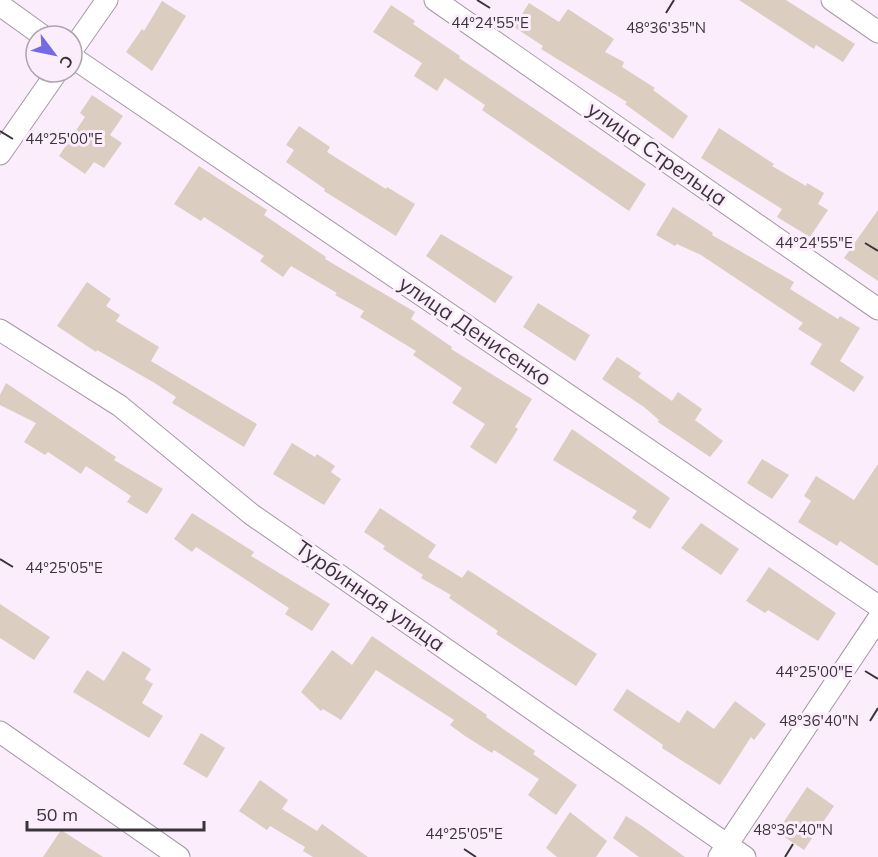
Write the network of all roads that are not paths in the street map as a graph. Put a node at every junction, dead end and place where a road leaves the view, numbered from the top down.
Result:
1 (107, 0) edge
2 (435, 0) edge
3 (832, 0) edge
4 (0, 5) edge
5 (26, 24) edge
6 (878, 32) edge
7 (84, 33) edge
8 (84, 65) edge
9 (49, 84) edge
10 (0, 154) edge
11 (878, 309) edge
12 (0, 330) edge
13 (878, 606) edge
14 (878, 619) edge
15 (0, 732) edge
16 (723, 851) edge
17 (179, 857) edge
18 (745, 857) edge

1 - 7 street
2 - 11 street, улица Стрельца
3 - 6 street
4 - 5 street
8 - 13 street, улица Денисенко
9 - 10 street
12 - 16 street, Турбинная улица
14 - 16 street
15 - 17 street
16 - 18 street, Турбинная улица

